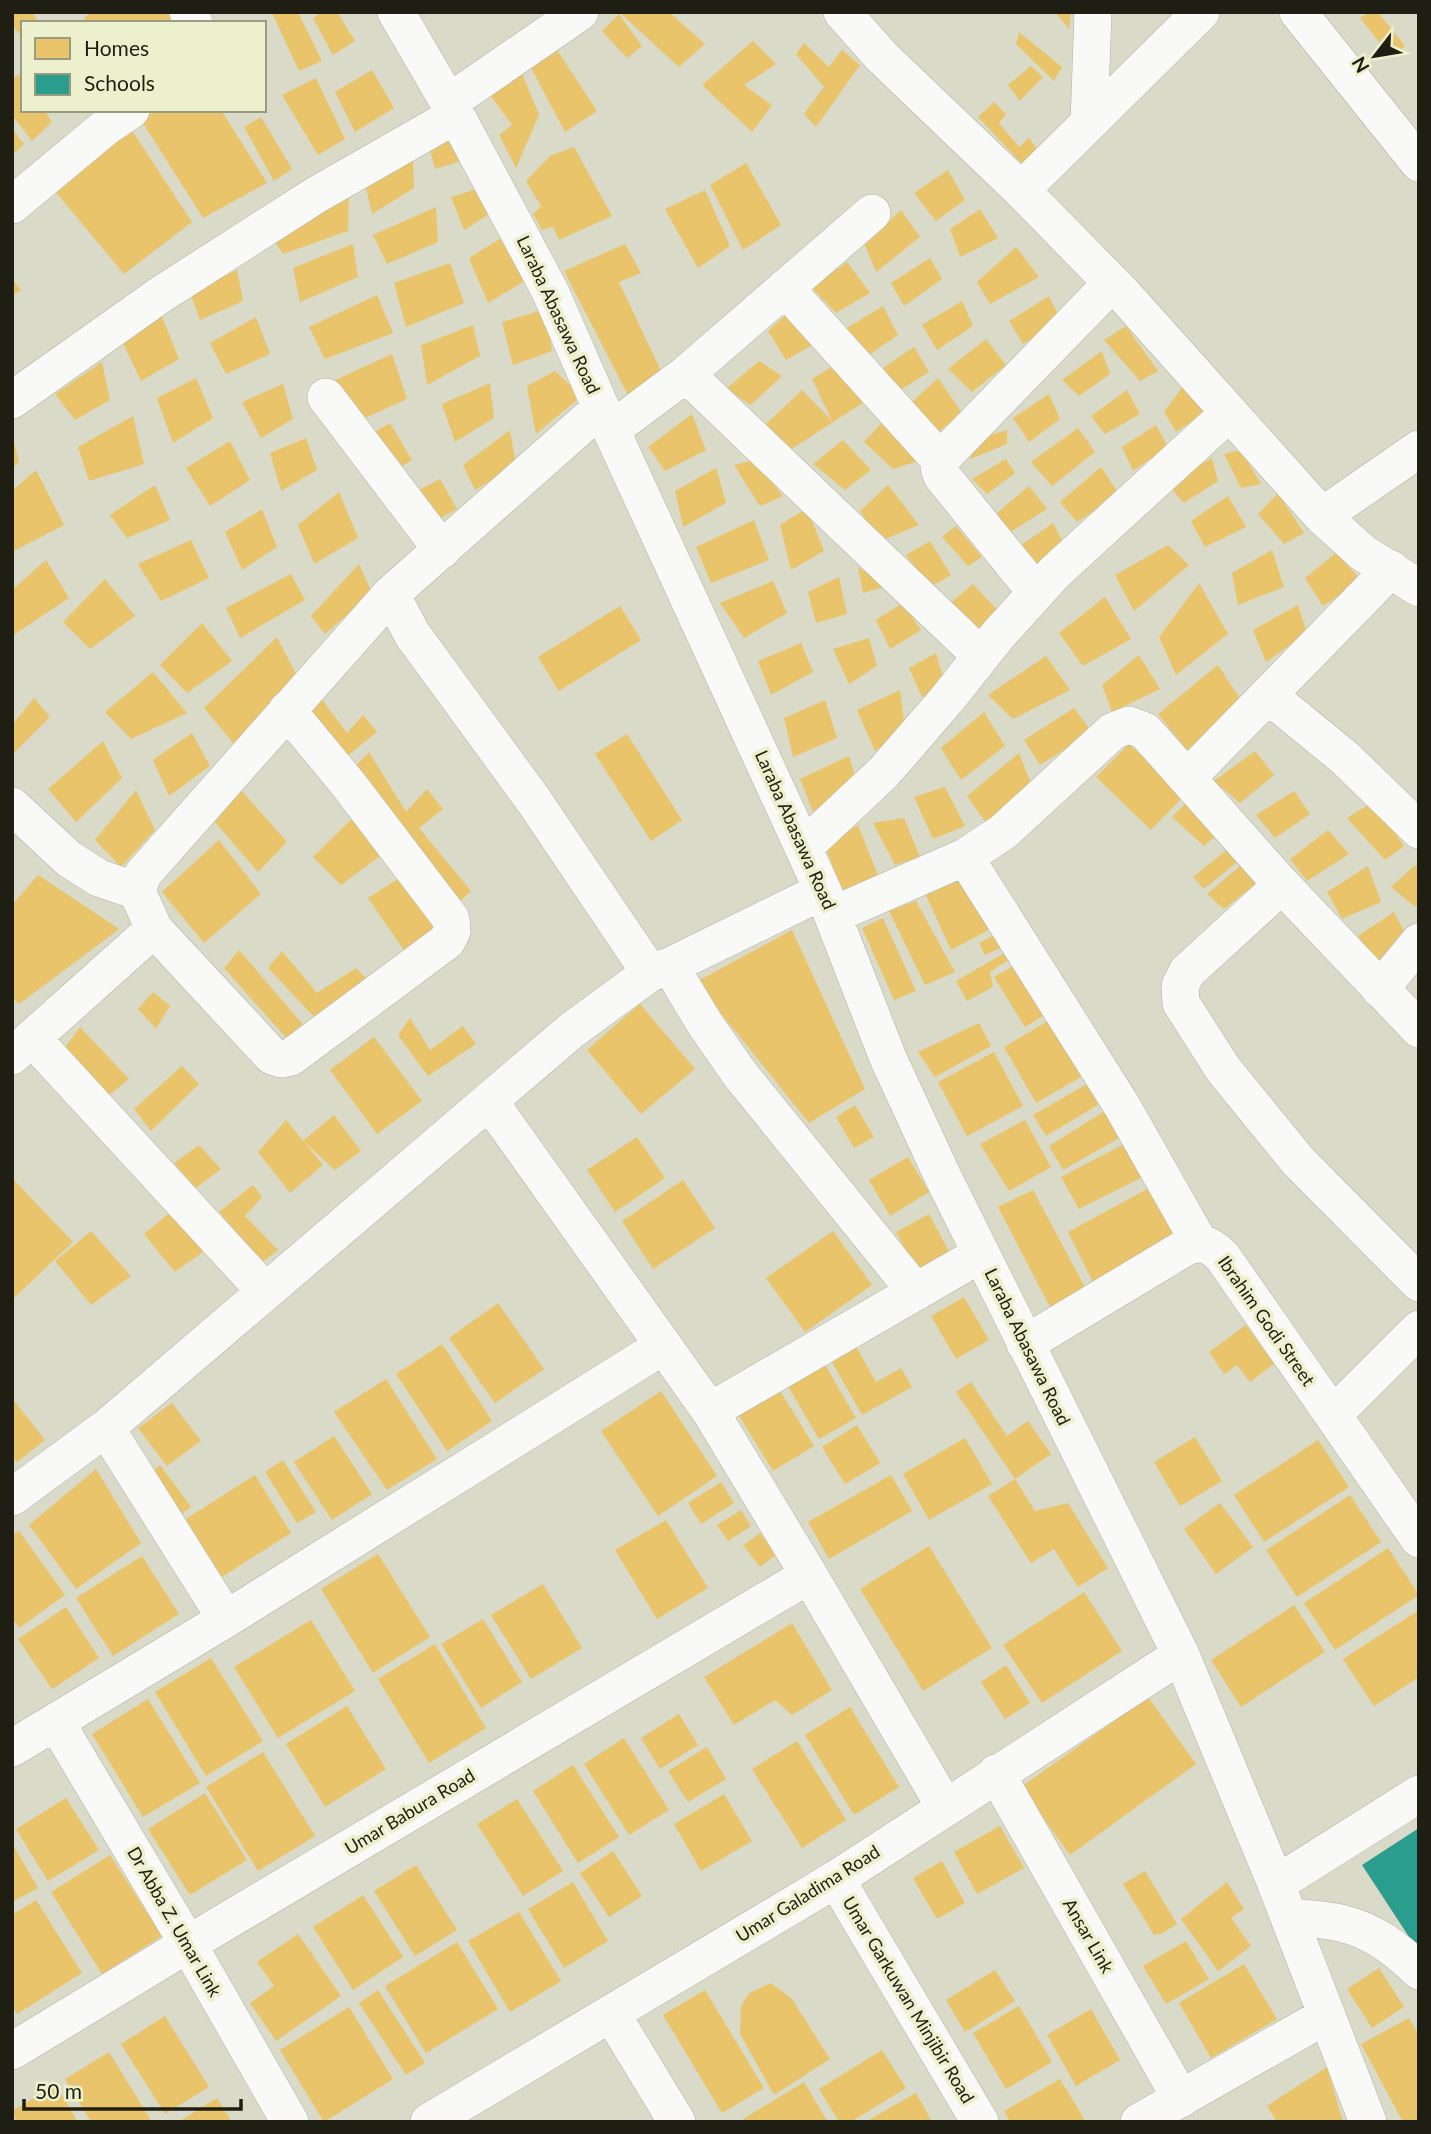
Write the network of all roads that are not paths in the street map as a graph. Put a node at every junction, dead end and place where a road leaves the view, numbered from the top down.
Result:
1 (396, 12) edge
2 (580, 12) edge
3 (842, 12) edge
4 (1093, 12) edge
5 (1201, 12) edge
6 (1298, 12) edge
7 (452, 109) junction
8 (128, 112) edge
9 (1089, 123) junction
10 (1419, 163) edge
11 (1021, 190) junction
12 (12, 205) edge
13 (872, 213) dead end
14 (1112, 284) junction
15 (785, 288) junction
16 (686, 374) junction
17 (326, 397) dead end
18 (12, 400) edge
19 (1229, 413) junction
20 (606, 419) junction
21 (1419, 449) edge
22 (940, 460) junction
23 (1382, 474) junction
24 (1419, 485) edge
25 (1322, 516) junction
26 (442, 550) junction
27 (1405, 578) edge
28 (1036, 592) junction
29 (391, 594) junction
30 (981, 656) junction
31 (1268, 695) junction
32 (287, 710) junction
33 (1187, 778) junction
34 (12, 806) edge
35 (1419, 830) edge
36 (804, 847) junction
37 (965, 857) junction
38 (1282, 885) junction
39 (137, 891) junction
40 (828, 903) junction
41 (154, 929) junction
42 (1419, 942) edge
43 (660, 970) junction
44 (1380, 989) junction
45 (1419, 1029) edge
46 (23, 1048) edge
47 (489, 1101) junction
48 (1199, 1242) junction
49 (981, 1254) junction
50 (1419, 1283) edge
51 (265, 1292) junction
52 (916, 1292) junction
53 (1419, 1329) edge
54 (1026, 1344) junction
55 (663, 1346) junction
56 (710, 1411) junction
57 (1333, 1415) junction
58 (106, 1428) junction
59 (12, 1497) edge
60 (1419, 1539) edge
61 (809, 1575) junction
62 (226, 1619) junction
63 (1181, 1655) junction
64 (56, 1722) junction
65 (12, 1748) edge
66 (996, 1773) junction
67 (1419, 1794) edge
68 (945, 1807) junction
69 (836, 1879) junction
70 (1282, 1901) junction
71 (188, 1944) junction
72 (1419, 1971) edge
73 (611, 2013) junction
74 (1327, 2015) junction
75 (12, 2051) edge
76 (1181, 2099) junction
77 (290, 2122) edge
78 (429, 2122) edge
79 (677, 2122) edge
80 (980, 2122) edge
81 (1139, 2122) edge
82 (1368, 2122) edge

1 - 7 street, Laraba Abasawa Road
2 - 7 street
3 - 11 street
4 - 9 street
5 - 9 street
6 - 10 street
7 - 18 street
7 - 20 street, Laraba Abasawa Road
8 - 12 street
9 - 11 street
11 - 14 street
13 - 15 street
14 - 19 street
14 - 22 street
15 - 16 street
15 - 22 street
16 - 20 street
16 - 30 street
17 - 26 street
19 - 25 street
19 - 28 street
20 - 26 street
20 - 36 street, Laraba Abasawa Road
21 - 23 street
22 - 28 street
23 - 24 street
23 - 25 street
25 - 27 street
26 - 29 street
27 - 31 street
28 - 30 street
29 - 32 street
29 - 43 street
30 - 36 street
31 - 33 street
31 - 35 street
32 - 39 street
32 - 41 street
33 - 37 street
33 - 38 street
34 - 39 street
36 - 40 street, Laraba Abasawa Road
37 - 40 street
37 - 48 street
38 - 44 street
38 - 50 street
39 - 41 street
40 - 43 street
40 - 49 street, Laraba Abasawa Road
41 - 46 street
42 - 44 street
43 - 47 street
43 - 52 street
44 - 45 street
46 - 51 street
47 - 51 street
47 - 55 street
48 - 54 street
48 - 57 street, Ibrahim Godi Street
49 - 52 street
49 - 54 street, Laraba Abasawa Road
51 - 58 street
52 - 56 street
53 - 57 street
54 - 63 street, Laraba Abasawa Road
55 - 56 street
55 - 62 street
56 - 61 street
57 - 60 street, Ibrahim Godi Street
58 - 59 street
58 - 62 street
61 - 68 street
61 - 71 street, Umar Babura Road
62 - 64 street
63 - 66 street, Umar Galadima Road
63 - 70 street, Laraba Abasawa Road
64 - 65 street
64 - 71 street, Dr Abba Z. Umar Link
66 - 68 street, Umar Galadima Road
66 - 76 street, Ansar Link
67 - 70 street
68 - 69 street, Umar Galadima Road
69 - 73 street, Umar Galadima Road
69 - 80 street, Umar Garkuwan Minjibir Road
70 - 72 street
70 - 74 street, Laraba Abasawa Road
71 - 75 street, Umar Babura Road
71 - 77 street, Dr Abba Z. Umar Link
73 - 78 street, Umar Galadima Road
73 - 79 street
74 - 76 street
74 - 82 street, Laraba Abasawa Road
76 - 81 street

